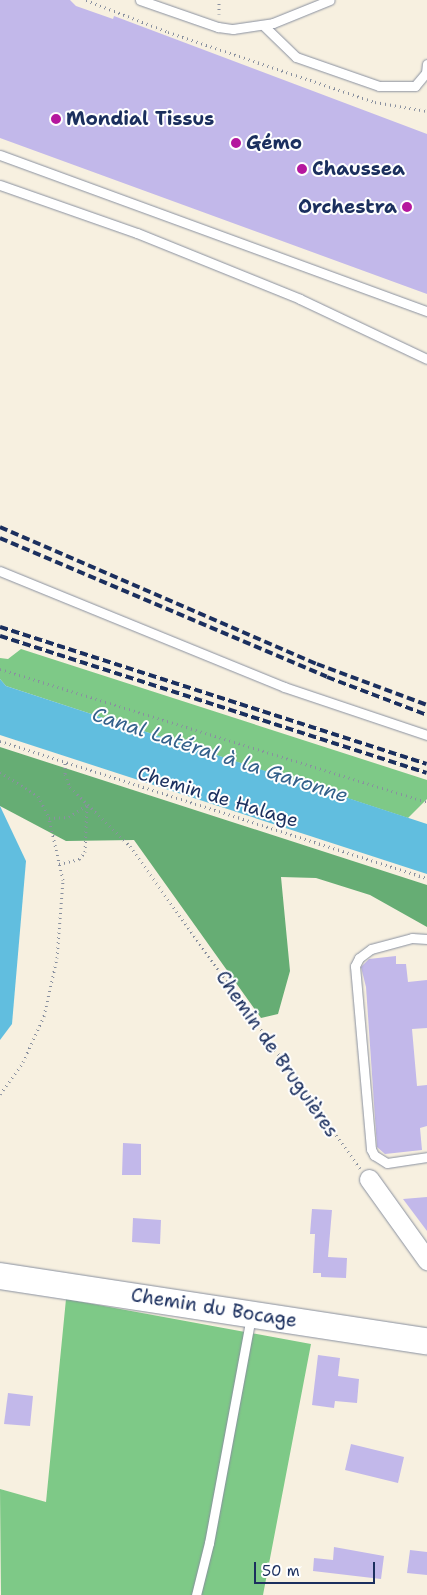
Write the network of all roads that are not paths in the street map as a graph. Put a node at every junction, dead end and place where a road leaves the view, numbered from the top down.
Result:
1 (140, 0) edge
2 (330, 0) edge
3 (263, 25) junction
4 (427, 64) edge
5 (0, 155) edge
6 (0, 185) edge
7 (427, 311) edge
8 (427, 359) edge
9 (0, 571) edge
10 (427, 735) edge
11 (427, 939) edge
12 (427, 1157) edge
13 (369, 1180) road end
14 (427, 1260) edge
15 (0, 1276) edge
16 (251, 1314) junction
17 (427, 1341) edge
18 (196, 1595) edge

1 - 3 lane
2 - 3 lane
3 - 4 lane
5 - 7 lane
6 - 8 lane
9 - 10 lane
11 - 12 lane
13 - 14 street
15 - 16 street, Chemin du Bocage
16 - 17 street, Chemin du Bocage
16 - 18 lane

